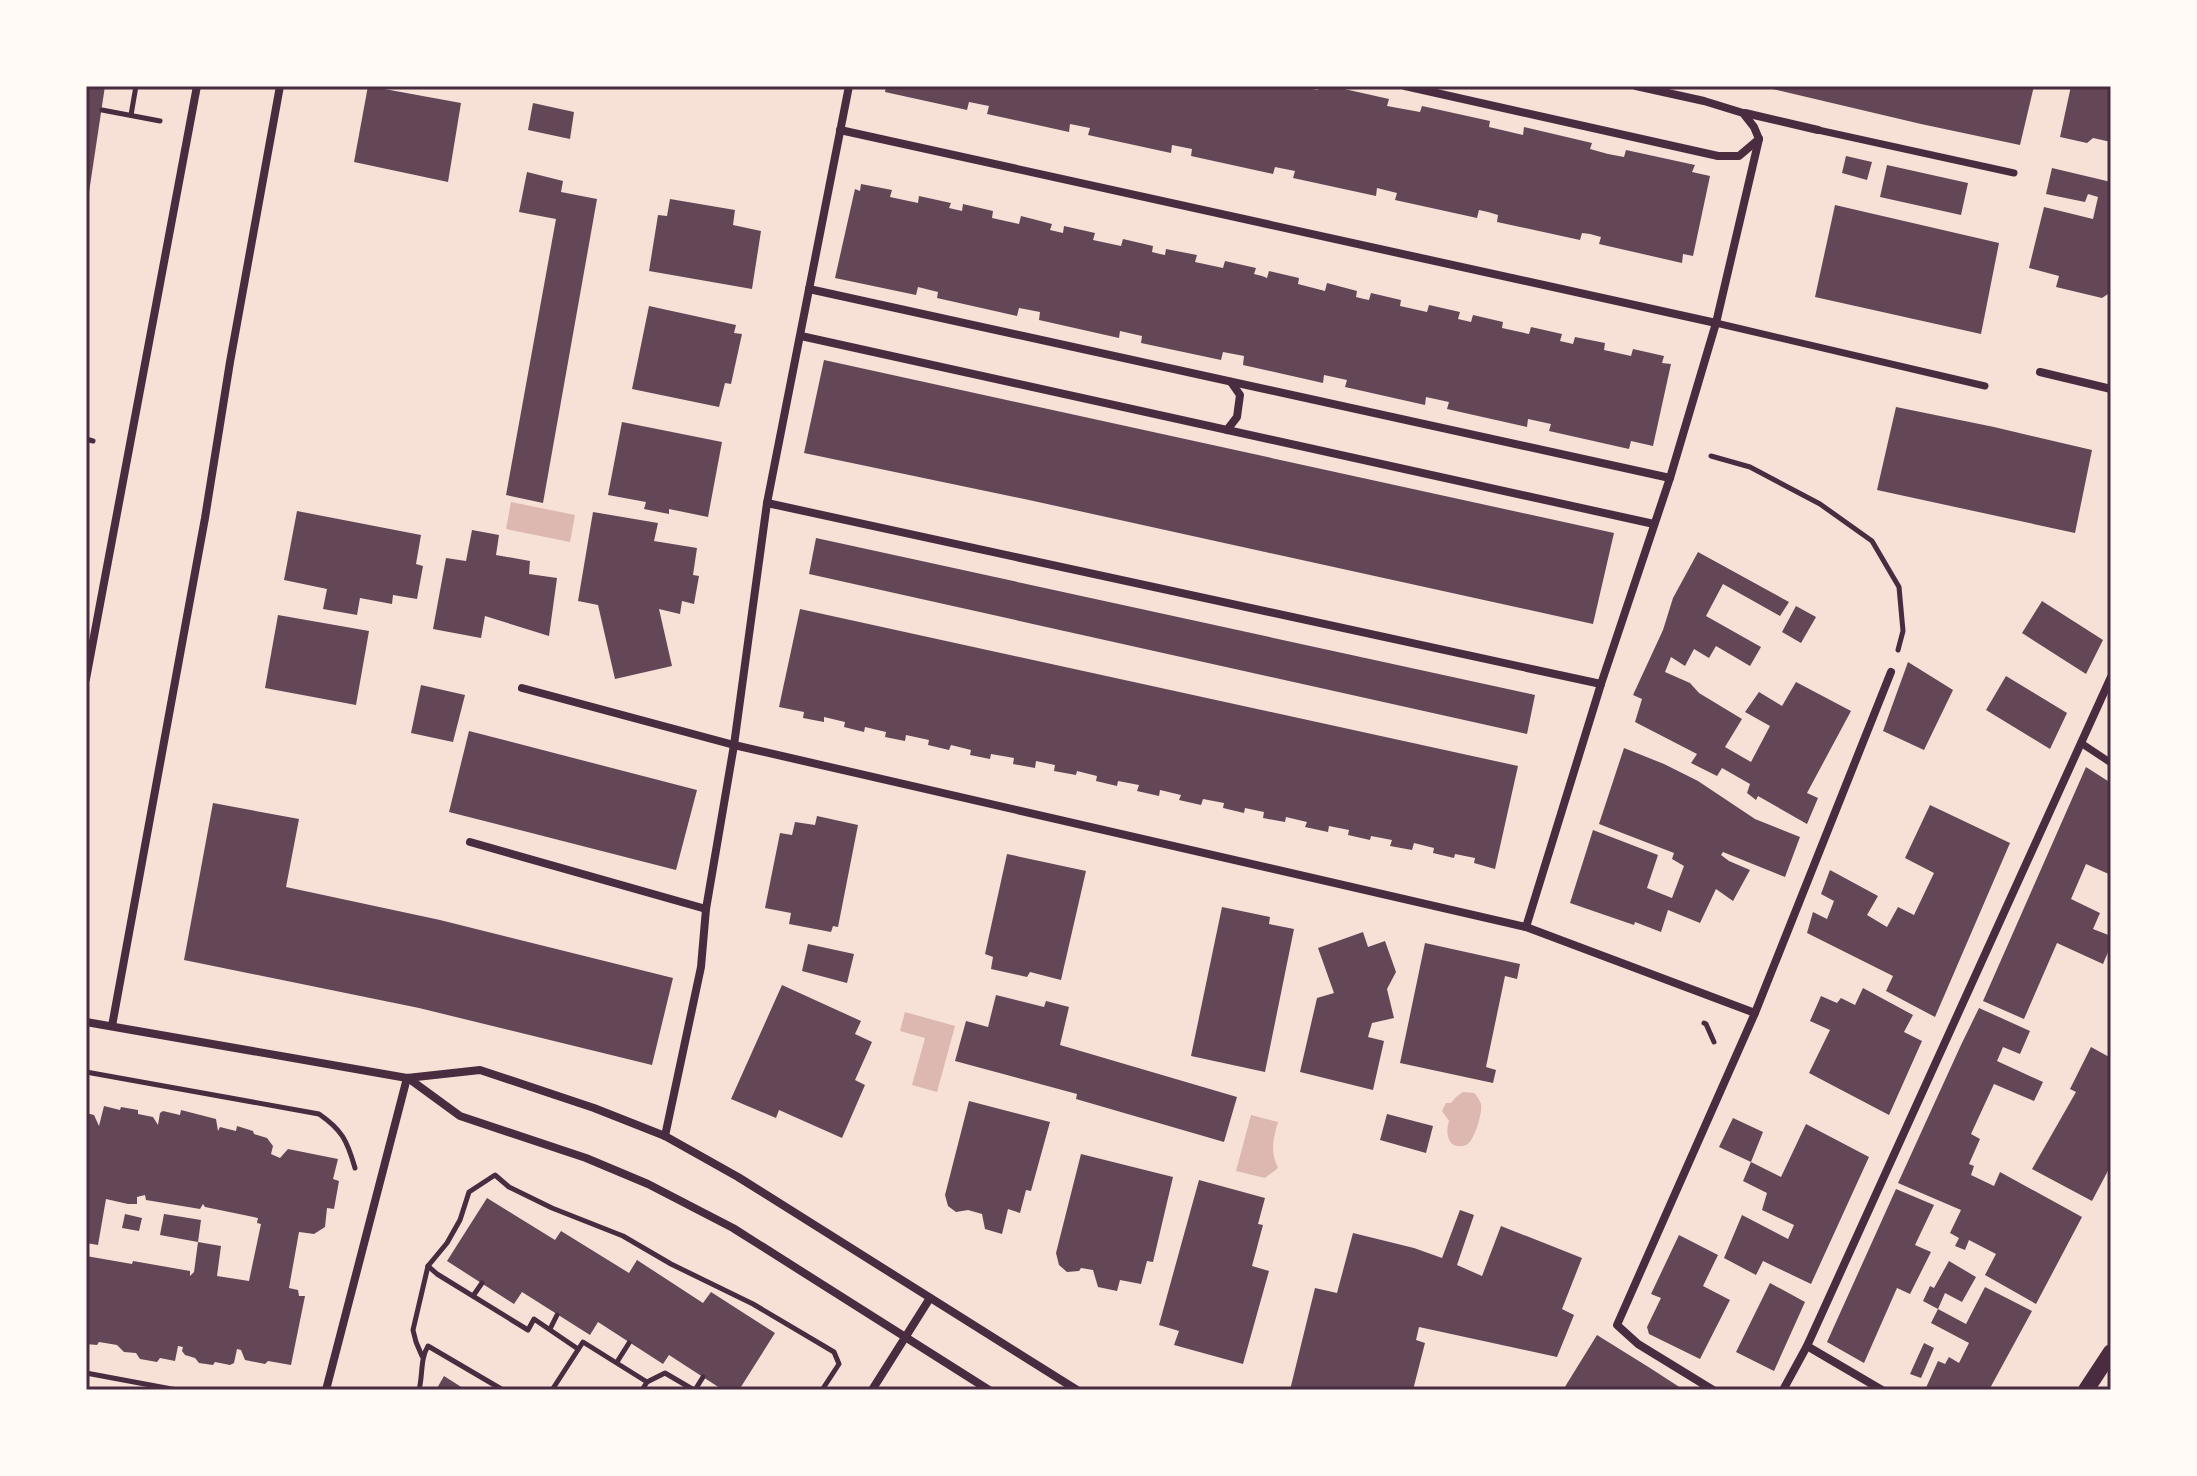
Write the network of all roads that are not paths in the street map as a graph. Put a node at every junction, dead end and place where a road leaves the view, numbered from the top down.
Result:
1 (197, 86) edge
2 (280, 86) edge
3 (849, 86) edge
4 (1405, 86) edge
5 (1636, 86) edge
6 (1743, 113) junction
7 (840, 130) junction
8 (1818, 130) joint
9 (1759, 139) junction
10 (2014, 173) dead end
11 (809, 289) junction
12 (1716, 323) junction
13 (801, 336) junction
14 (2040, 372) dead end
15 (1231, 382) junction
16 (1985, 386) dead end
17 (2111, 389) edge
18 (1227, 430) junction
19 (1670, 478) junction
20 (767, 503) junction
21 (1654, 524) junction
22 (1891, 672) dead end
23 (2111, 677) edge
24 (86, 679) edge
25 (1601, 684) junction
26 (522, 688) dead end
27 (2081, 743) junction
28 (734, 745) junction
29 (2111, 763) edge
30 (470, 842) dead end
31 (706, 909) junction
32 (1526, 927) junction
33 (1755, 1013) junction
34 (86, 1022) edge
35 (112, 1026) junction
36 (407, 1078) junction
37 (665, 1136) junction
38 (930, 1298) junction
39 (905, 1337) junction
40 (1807, 1346) junction
41 (2111, 1352) edge
42 (326, 1390) edge
43 (872, 1390) edge
44 (989, 1390) edge
45 (1077, 1390) edge
46 (1713, 1390) edge
47 (1783, 1390) edge
48 (1882, 1390) edge
49 (2086, 1390) edge

1 - 24 street
2 - 35 street
3 - 7 street
4 - 9 street
5 - 6 street
6 - 8 street
6 - 9 street
7 - 11 street
7 - 12 street
8 - 10 street
9 - 12 street
11 - 13 street
11 - 15 street
12 - 16 street
12 - 19 street
13 - 18 street
13 - 20 street
14 - 17 street
15 - 18 street
15 - 19 street
18 - 21 street
19 - 21 street
20 - 25 street
20 - 28 street
21 - 25 street
22 - 33 street
23 - 27 street
25 - 32 street
26 - 28 street
27 - 29 street
27 - 40 street
28 - 31 street
28 - 32 street
30 - 31 street
31 - 37 street
32 - 33 street
33 - 46 street
34 - 35 street
35 - 36 street
36 - 37 street
36 - 39 street
36 - 42 street
37 - 38 street
38 - 39 street
38 - 45 street
39 - 43 street
39 - 44 street
40 - 47 street
40 - 48 street
41 - 49 main road

